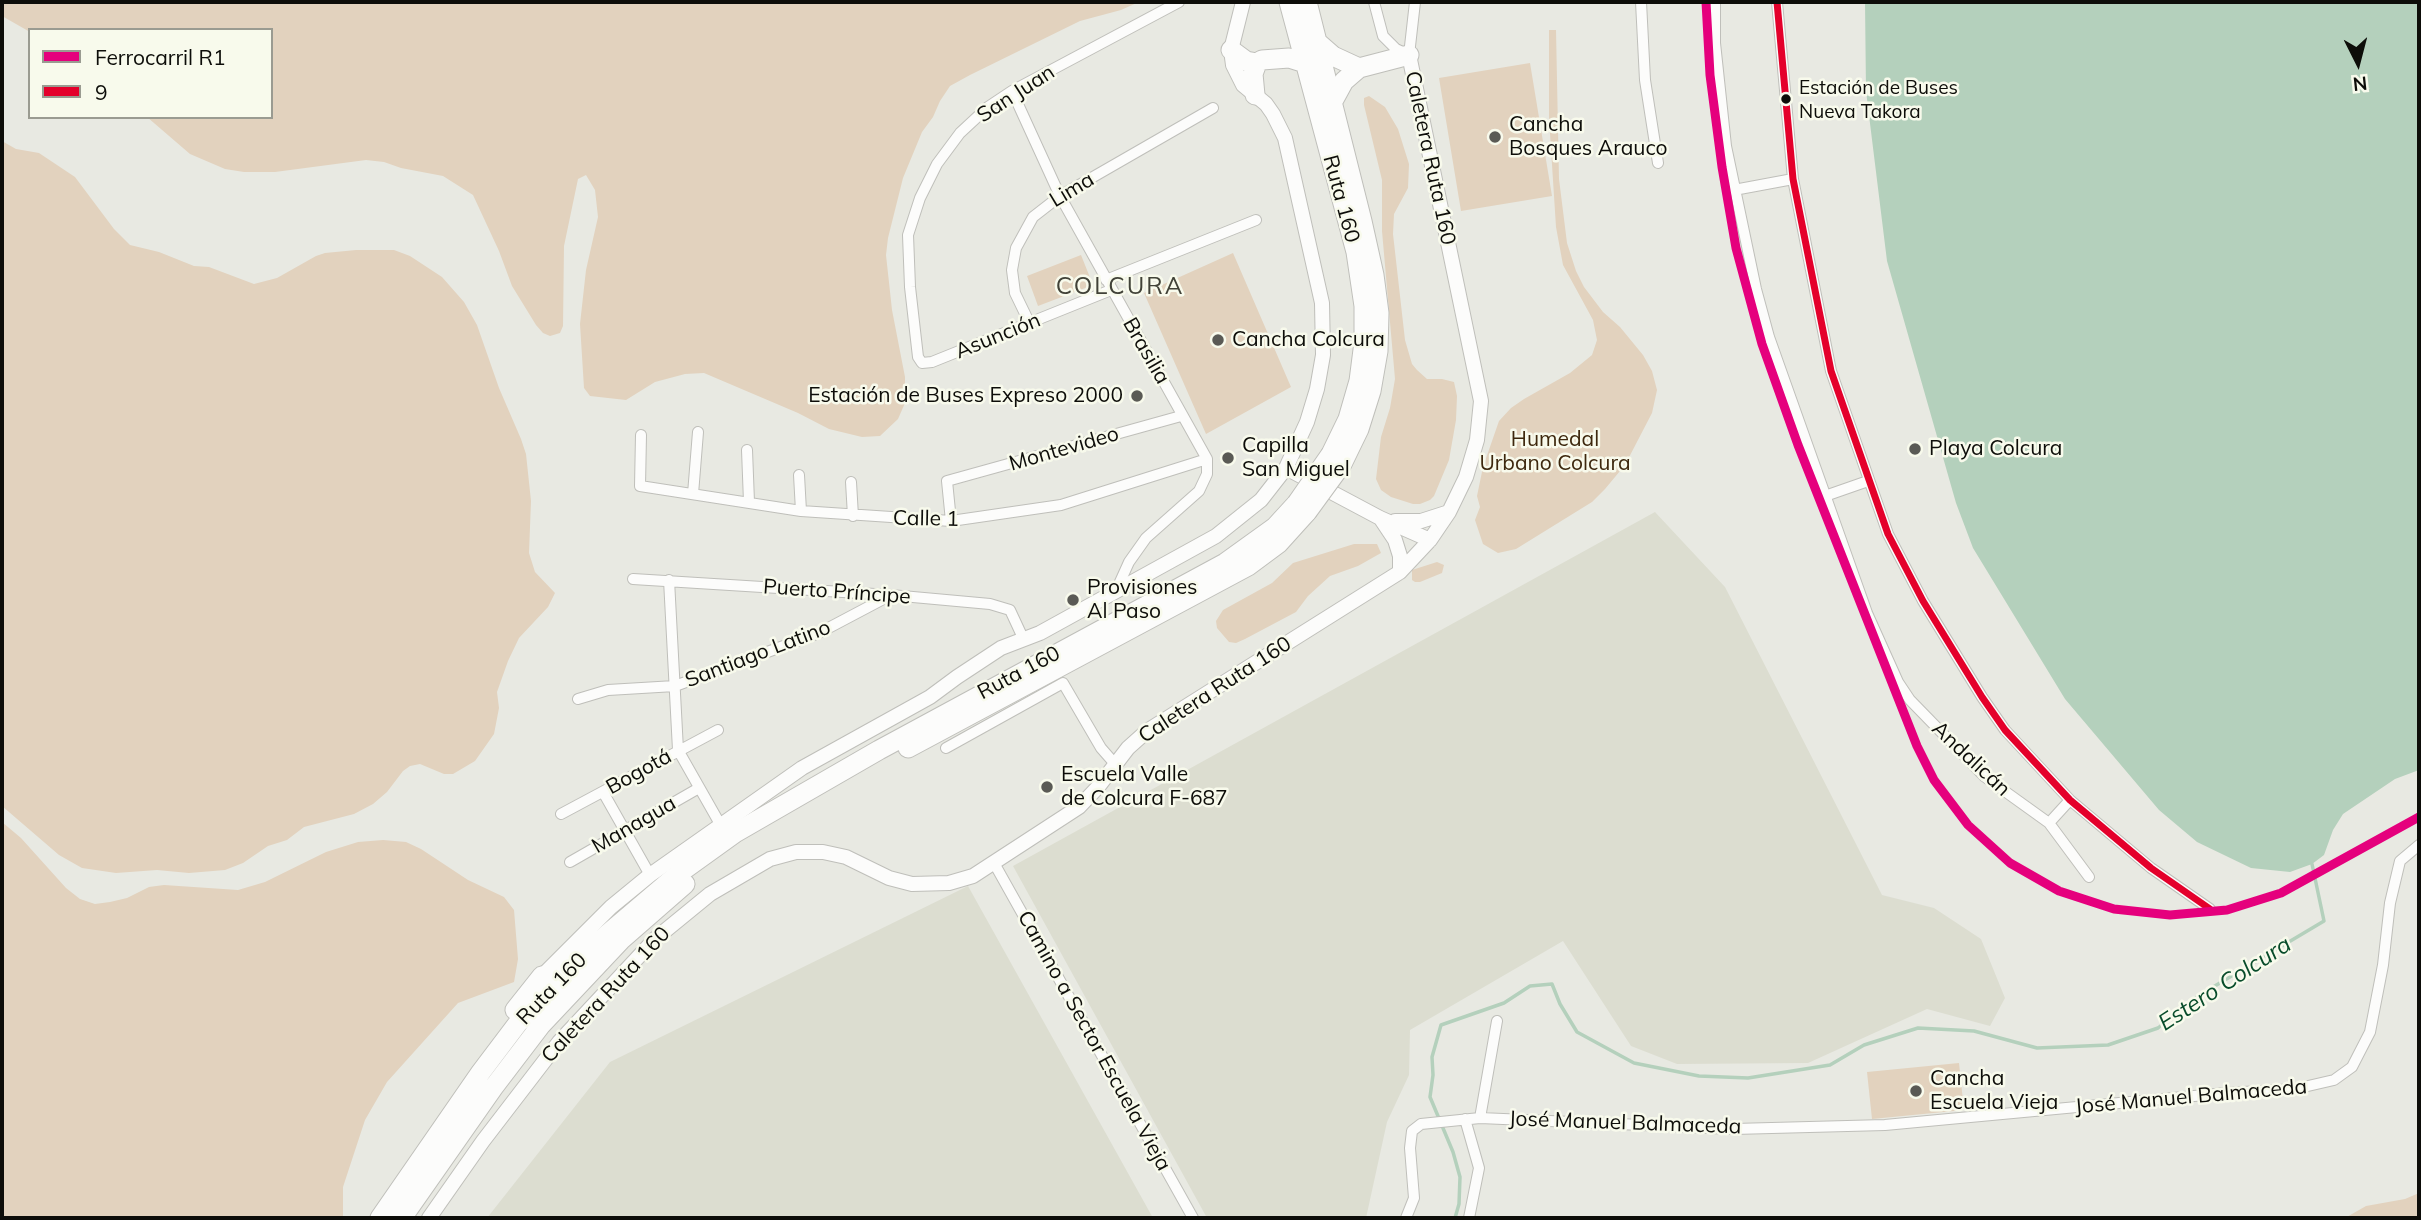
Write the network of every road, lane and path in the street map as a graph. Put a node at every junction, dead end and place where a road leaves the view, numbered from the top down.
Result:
1 (1179, 2) edge
2 (1243, 2) edge
3 (1289, 2) edge
4 (1307, 2) edge
5 (1374, 2) edge
6 (1415, 2) edge
7 (1640, 2) edge
8 (1715, 2) edge
9 (1777, 2) edge
10 (1317, 43) junction
11 (1231, 50) junction
12 (1409, 55) junction
13 (1257, 63) junction
14 (1305, 63) junction
15 (1359, 68) junction
16 (1012, 91) junction
17 (1255, 95) junction
18 (1332, 103) junction
19 (1213, 108) dead end
20 (1658, 163) dead end
21 (1793, 179) junction
22 (1734, 190) junction
23 (1060, 196) junction
24 (1255, 220) dead end
25 (1109, 285) junction
26 (1030, 324) junction
27 (922, 363) joint
28 (1181, 416) junction
29 (698, 432) dead end
30 (641, 435) dead end
31 (747, 450) dead end
32 (1207, 459) junction
33 (1337, 459) junction
34 (1286, 468) junction
35 (799, 475) dead end
36 (1868, 481) junction
37 (851, 482) dead end
38 (693, 494) junction
39 (1825, 496) junction
40 (749, 502) junction
41 (1298, 510) junction
42 (801, 511) junction
43 (1449, 512) junction
44 (853, 516) junction
45 (1380, 518) junction
46 (951, 521) junction
47 (1430, 540) junction
48 (1400, 572) junction
49 (632, 579) dead end
50 (669, 580) junction
51 (1115, 593) junction
52 (891, 595) junction
53 (1023, 638) junction
54 (675, 687) junction
55 (578, 699) dead end
56 (718, 730) dead end
57 (946, 748) dead end
58 (678, 750) junction
59 (1115, 764) junction
60 (699, 788) junction
61 (603, 792) junction
62 (2070, 800) junction
63 (561, 814) dead end
64 (2049, 823) junction
65 (720, 824) junction
66 (625, 831) junction
67 (2419, 845) edge
68 (570, 862) dead end
69 (994, 863) junction
70 (650, 875) junction
71 (2089, 877) dead end
72 (2210, 909) dead end
73 (542, 976) joint
74 (1497, 1021) dead end
75 (481, 1072) junction
76 (1480, 1118) junction
77 (1465, 1119) junction
78 (380, 1218) edge
79 (402, 1218) edge
80 (429, 1218) edge
81 (1193, 1218) edge
82 (1406, 1218) edge
83 (1469, 1218) edge

1 - 16 street, San Juan
2 - 11 street
3 - 14 highway, Ruta 160
4 - 10 highway, Ruta 160
5 - 12 street
6 - 12 street
7 - 20 street
8 - 22 street, Andalicán
9 - 21 street
10 - 15 highway
10 - 18 highway, Ruta 160
11 - 13 highway
11 - 17 street
12 - 15 highway
12 - 43 street, Caletera Ruta 160
13 - 14 highway
13 - 17 highway
14 - 33 highway, Ruta 160
15 - 18 highway
16 - 23 street, Brasilia
16 - 27 street, San Juan
17 - 34 street
18 - 33 highway, Ruta 160
19 - 23 street, Lima
21 - 22 street
21 - 36 street
22 - 39 street, Andalicán
23 - 25 street, Brasilia
23 - 26 street, Lima
24 - 25 street, Asunción
25 - 26 street, Asunción
25 - 28 street, Brasilia
26 - 27 street, Asunción
28 - 32 street, Brasilia
28 - 46 street, Montevideo
29 - 38 street
30 - 38 street, Calle 1
31 - 40 street
32 - 46 street, Calle 1
32 - 51 street
33 - 41 highway, Ruta 160, bridge
34 - 45 street
34 - 51 street
35 - 42 street
36 - 39 street
36 - 62 street
37 - 44 street
38 - 40 street, Calle 1
39 - 64 street, Andalicán
40 - 42 street, Calle 1
41 - 75 highway, Ruta 160
41 - 79 highway, Ruta 160
42 - 44 street, Calle 1
43 - 45 street
43 - 47 street, Caletera Ruta 160
44 - 46 street, Calle 1
45 - 47 street
45 - 48 street
47 - 48 street, Caletera Ruta 160
48 - 59 street, Caletera Ruta 160
49 - 50 street, Puerto Príncipe
50 - 52 street, Puerto Príncipe
50 - 54 street
51 - 53 street
52 - 53 street, Puerto Príncipe
52 - 54 street, Santiago Latino
53 - 65 street
54 - 55 street, Santiago Latino
54 - 58 street
56 - 58 street, Bogotá
57 - 59 street
58 - 60 street
58 - 61 street, Bogotá
59 - 69 street, Caletera Ruta 160
60 - 65 street
60 - 66 street, Managua
61 - 63 street, Bogotá
61 - 66 street
62 - 64 street
62 - 72 street
64 - 71 street, Andalicán
65 - 70 street
66 - 68 street, Managua
66 - 70 street
67 - 76 street, José Manuel Balmaceda
69 - 80 street, Caletera Ruta 160
69 - 81 street, Camino a Sector Escuela Vieja
70 - 73 street
73 - 75 highway
74 - 76 street
75 - 78 highway, Ruta 160
76 - 77 street, José Manuel Balmaceda
77 - 82 street, José Manuel Balmaceda
77 - 83 street

